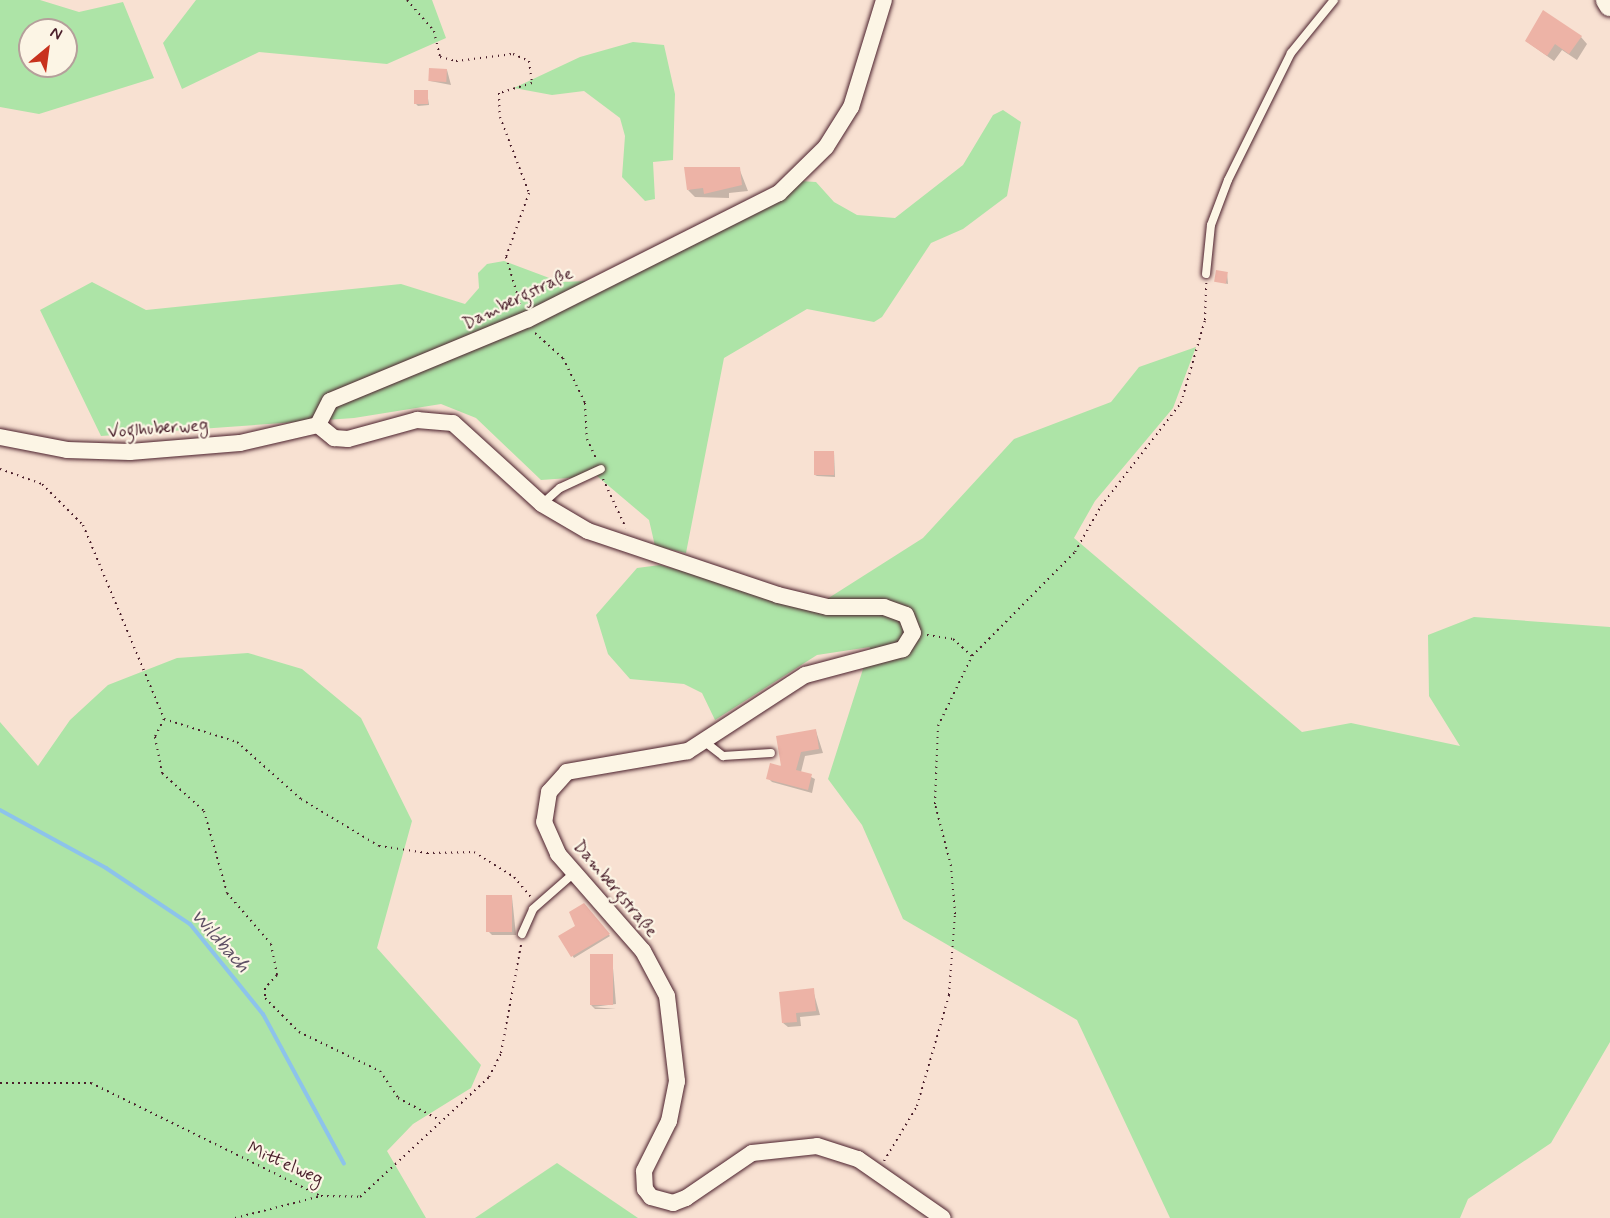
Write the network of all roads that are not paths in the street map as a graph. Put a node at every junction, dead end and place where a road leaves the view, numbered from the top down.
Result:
1 (884, 0) edge
2 (1334, 0) edge
3 (1607, 0) edge
4 (1610, 5) edge
5 (1206, 274) road end
6 (318, 425) junction
7 (0, 436) edge
8 (601, 469) road end
9 (542, 504) junction
10 (705, 742) junction
11 (771, 753) dead end
12 (574, 873) junction
13 (522, 934) road end
14 (936, 1216) edge

1 - 6 street, Dambergstraße
2 - 5 lane
3 - 4 street
6 - 7 street, Voglhuberweg
6 - 9 street
8 - 9 lane
9 - 10 street, Dambergstraße
10 - 11 lane
10 - 12 street, Dambergstraße
12 - 13 lane
12 - 14 street, Dambergstraße

